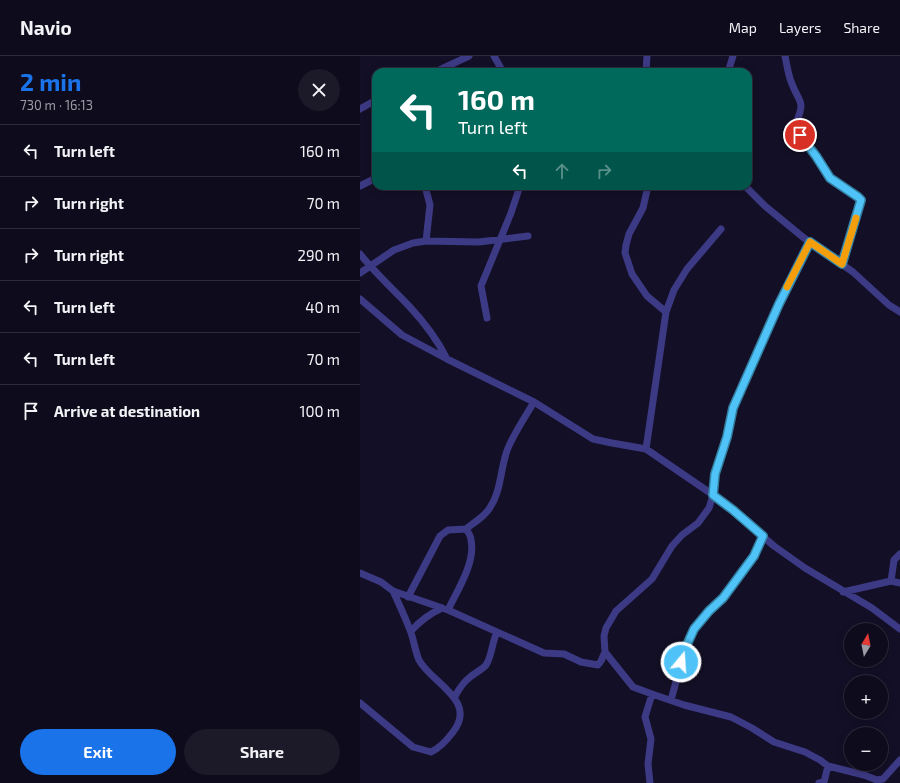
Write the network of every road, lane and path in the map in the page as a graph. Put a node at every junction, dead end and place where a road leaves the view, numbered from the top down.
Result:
1 (469, 56) edge
2 (494, 56) edge
3 (647, 56) edge
4 (733, 56) edge
5 (785, 56) edge
6 (444, 68) edge
7 (501, 68) edge
8 (646, 68) edge
9 (729, 68) edge
10 (372, 102) edge
11 (360, 109) edge
12 (372, 180) edge
13 (360, 186) edge
14 (426, 190) edge
15 (519, 190) edge
16 (647, 190) edge
17 (749, 190) edge
18 (721, 229) dead end
19 (528, 236) dead end
20 (499, 240) junction
21 (426, 241) junction
22 (810, 242) junction
23 (360, 254) edge
24 (842, 264) junction
25 (370, 267) junction
26 (360, 273) edge
27 (360, 299) edge
28 (360, 304) edge
29 (368, 306) junction
30 (666, 312) junction
31 (900, 312) edge
32 (487, 318) dead end
33 (447, 359) junction
34 (534, 402) junction
35 (646, 449) junction
36 (713, 495) junction
37 (466, 529) junction
38 (763, 536) junction
39 (900, 554) edge
40 (360, 573) edge
41 (891, 581) junction
42 (900, 583) edge
43 (393, 591) junction
44 (843, 592) junction
45 (408, 597) junction
46 (445, 609) junction
47 (900, 629) edge
48 (411, 631) junction
49 (497, 632) junction
50 (605, 652) junction
51 (652, 694) junction
52 (454, 698) junction
53 (671, 700) junction
54 (360, 703) edge
55 (900, 760) edge
56 (828, 766) junction
57 (650, 783) edge
58 (819, 783) edge

1 - 6 street
2 - 7 street
3 - 8 street
4 - 9 street
5 - 24 street
10 - 11 street
12 - 13 street
14 - 21 street
15 - 20 street
16 - 30 street
17 - 22 street
18 - 30 street
19 - 20 street
20 - 21 street
20 - 32 street
21 - 25 street
22 - 24 street
22 - 36 street
23 - 25 street
24 - 31 street
25 - 26 street
25 - 33 street
27 - 29 street
28 - 29 street
29 - 33 street
30 - 35 street
33 - 34 street
34 - 35 street
34 - 37 street
35 - 36 street
36 - 38 street
36 - 50 street
37 - 45 street
37 - 46 street
38 - 44 street
38 - 53 street
39 - 41 street
40 - 43 street
41 - 42 street
41 - 44 street
43 - 45 street
43 - 48 street
44 - 47 street
45 - 46 street
46 - 48 street
46 - 49 street
48 - 52 street
49 - 50 street
49 - 52 street
50 - 51 street
51 - 53 street
51 - 57 street
52 - 54 street
53 - 56 street
55 - 56 street
56 - 58 street

